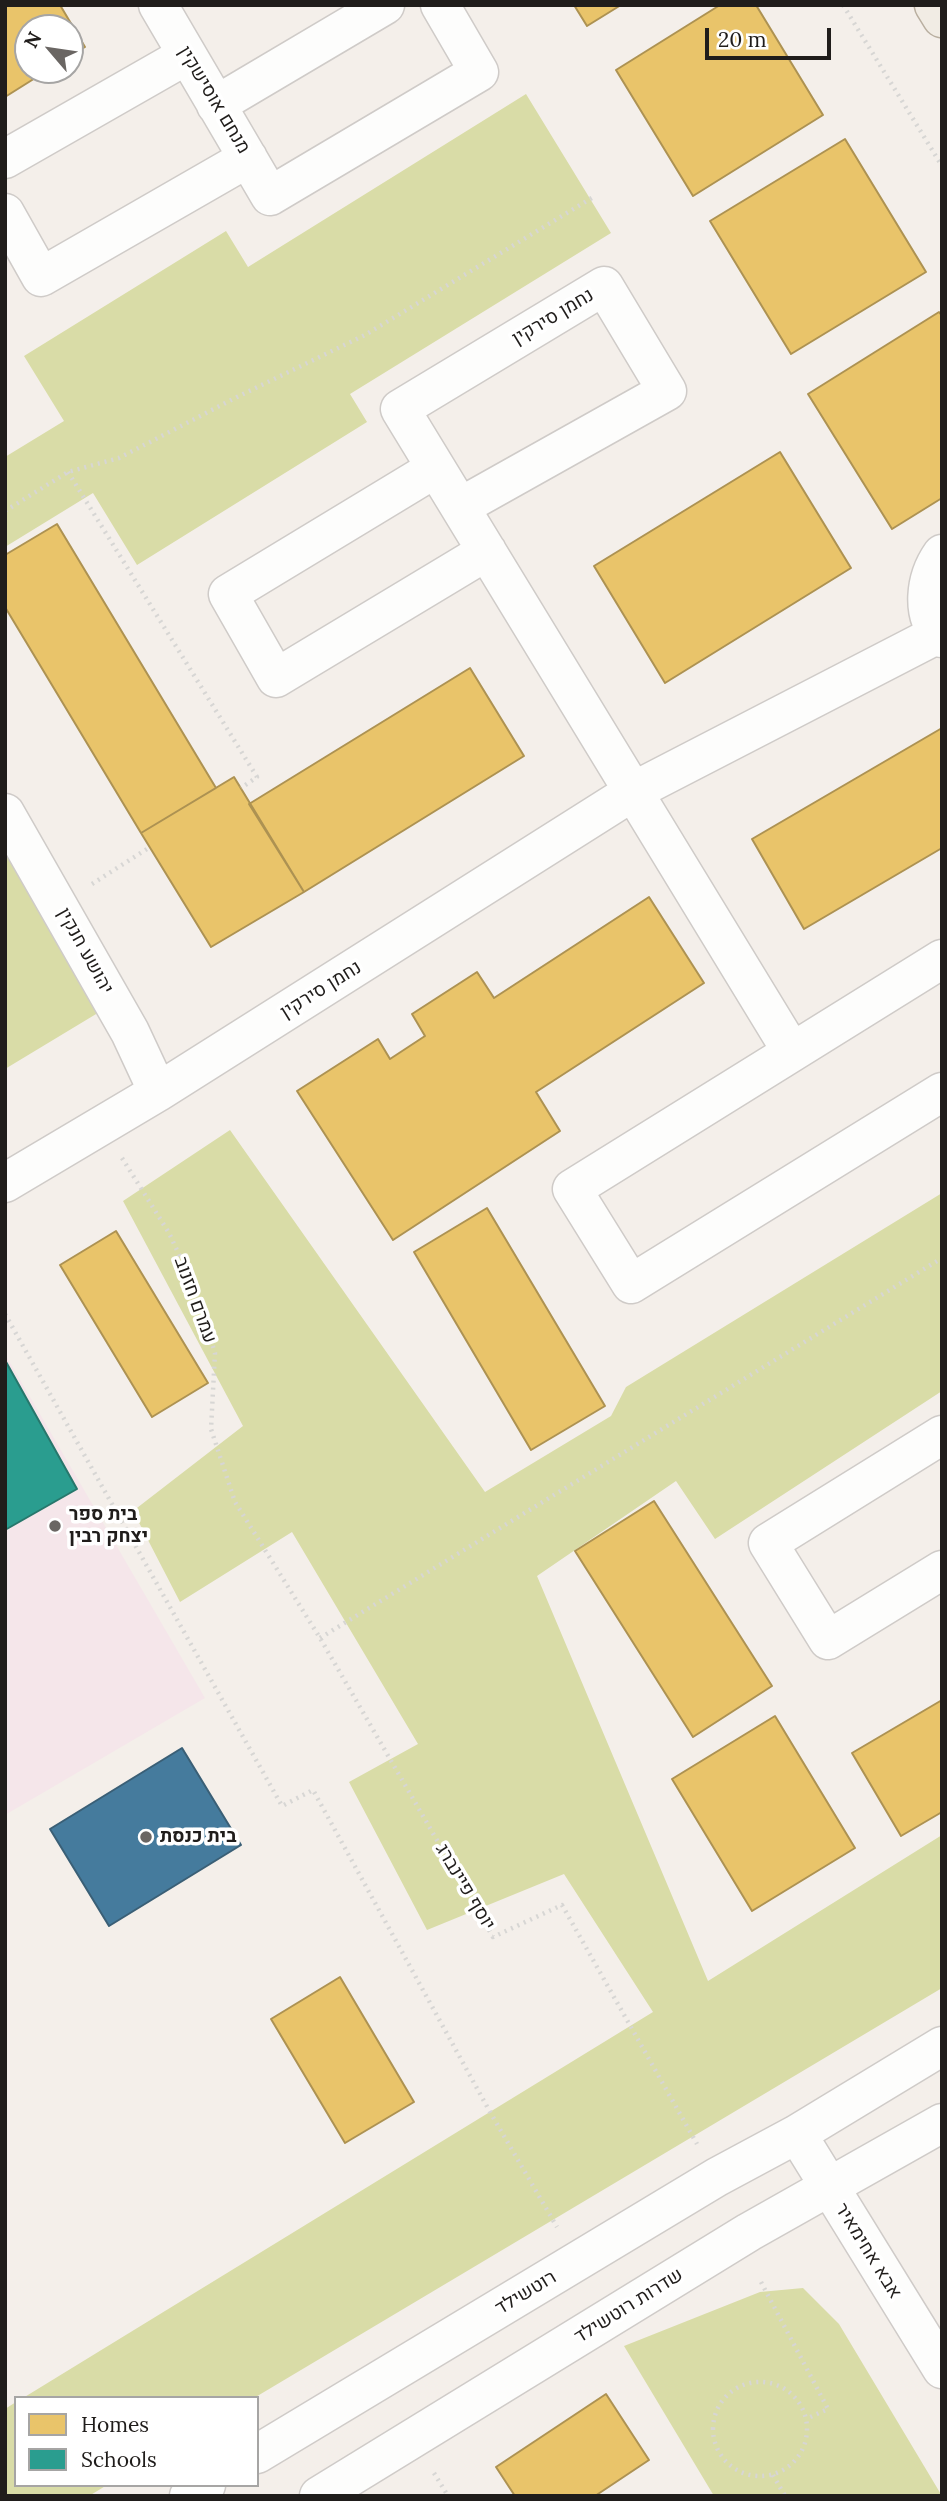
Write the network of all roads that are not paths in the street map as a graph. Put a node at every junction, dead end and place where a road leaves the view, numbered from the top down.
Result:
1 (158, 5) edge
2 (385, 5) edge
3 (440, 5) edge
4 (934, 5) edge
5 (942, 18) edge
6 (187, 55) junction
7 (216, 105) junction
8 (248, 158) junction
9 (5, 159) edge
10 (5, 213) edge
11 (436, 468) junction
12 (460, 507) junction
13 (487, 551) junction
14 (942, 554) edge
15 (940, 636) edge
16 (634, 791) junction
17 (5, 813) edge
18 (942, 959) edge
19 (792, 1052) junction
20 (942, 1091) edge
21 (158, 1092) junction
22 (5, 1183) edge
23 (942, 1435) edge
24 (942, 1570) edge
25 (942, 2046) edge
26 (942, 2123) edge
27 (797, 2133) junction
28 (829, 2188) junction
29 (942, 2369) edge
30 (259, 2453) edge
31 (319, 2496) edge

1 - 6 street, מנחם אוסישקין
2 - 7 street
3 - 8 street, מנחם אוסישקין
4 - 5 main road
6 - 7 street, מנחם אוסישקין
6 - 9 street
7 - 8 street, מנחם אוסישקין
8 - 10 street
11 - 12 street, נחמן סירקין
11 - 12 street, נחמן סירקין
11 - 13 street
12 - 13 street, נחמן סירקין
13 - 16 street, נחמן סירקין
14 - 15 street, נחמן סירקין
15 - 16 street, נחמן סירקין
16 - 19 street, נחמן סירקין
16 - 21 street, נחמן סירקין
17 - 21 street, יהושע חנקין
18 - 19 street
19 - 20 street
21 - 22 street, נחמן סירקין
23 - 24 street
25 - 27 street
26 - 28 street, שדרות רוטשילד
27 - 28 street, אבא אחימאיר
27 - 30 street, רוטשילד
28 - 29 street, אבא אחימאיר
28 - 31 street, שדרות רוטשילד

